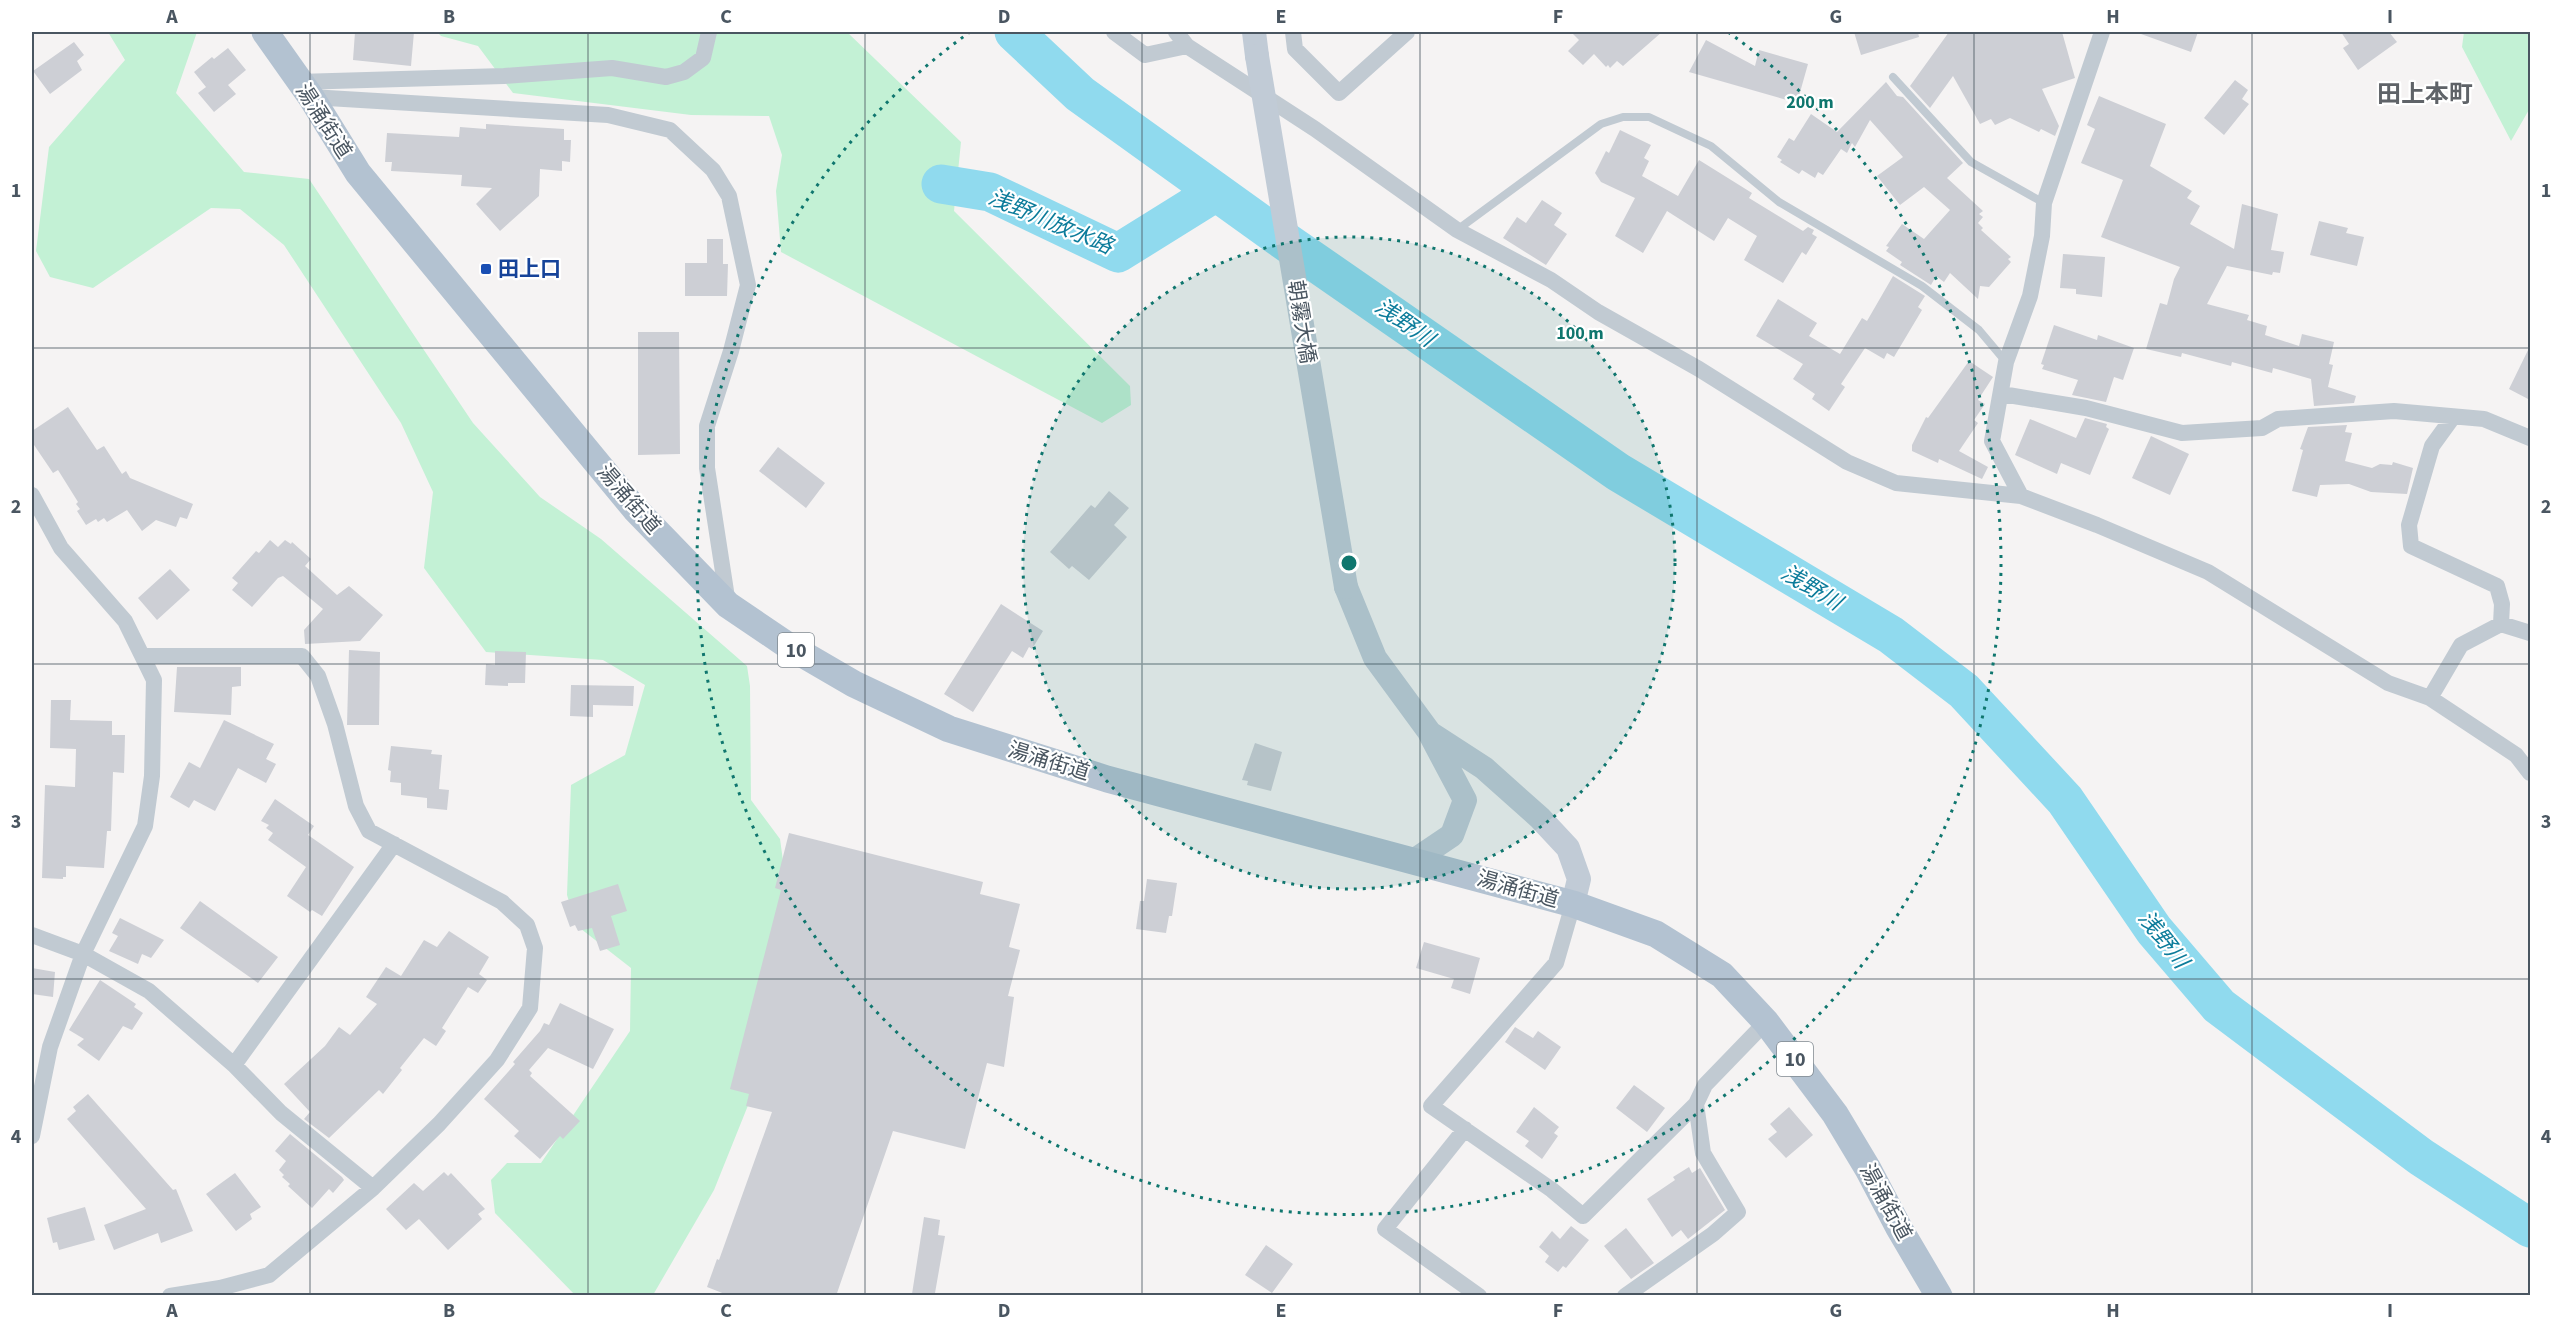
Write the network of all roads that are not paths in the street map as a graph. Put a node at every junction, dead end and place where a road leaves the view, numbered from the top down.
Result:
1 (265, 32) edge
2 (709, 32) edge
3 (1114, 32) edge
4 (1176, 32) edge
5 (1254, 32) edge
6 (1293, 32) edge
7 (1407, 32) edge
8 (2102, 32) edge
9 (1186, 46) junction
10 (1893, 77) dead end
11 (304, 89) junction
12 (2044, 202) junction
13 (1457, 230) junction
14 (2006, 362) junction
15 (2002, 394) junction
16 (2453, 417) junction
17 (2530, 438) edge
18 (32, 495) edge
19 (2021, 496) junction
20 (728, 605) junction
21 (2501, 624) junction
22 (2530, 633) edge
23 (143, 656) junction
24 (2430, 698) junction
25 (1430, 733) junction
26 (2530, 773) edge
27 (394, 844) junction
28 (1415, 860) junction
29 (1573, 904) junction
30 (32, 935) edge
31 (82, 954) junction
32 (1766, 1022) junction
33 (234, 1065) junction
34 (1696, 1104) junction
35 (35, 1107) edge
36 (1465, 1130) junction
37 (32, 1136) edge
38 (373, 1188) junction
39 (170, 1296) edge
40 (1479, 1296) edge
41 (1624, 1296) edge
42 (1939, 1296) edge

1 - 11 main road, 湯涌街道 / 10
2 - 11 street
3 - 9 street
4 - 9 street
5 - 25 street, 朝霧大橋, bridge
6 - 7 street
8 - 12 street
9 - 13 street
10 - 12 lane
11 - 20 main road, 湯涌街道 / 10
11 - 20 street
12 - 14 street
13 - 14 lane
13 - 19 street
14 - 15 street
15 - 16 street
15 - 19 street
16 - 17 street
16 - 21 street
18 - 23 street
19 - 24 street
20 - 28 main road, 湯涌街道 / 10
21 - 22 street
21 - 24 street
23 - 27 street
23 - 31 street
24 - 26 street
25 - 28 street
25 - 29 street
27 - 33 street
27 - 38 street
28 - 29 main road, 湯涌街道 / 10
29 - 32 main road, 湯涌街道 / 10
29 - 36 street
30 - 31 street
31 - 33 street
31 - 35 street
32 - 34 street
32 - 42 main road, 湯涌街道 / 10
33 - 38 street
34 - 36 street
34 - 41 street
35 - 37 street
36 - 40 street
38 - 39 street

